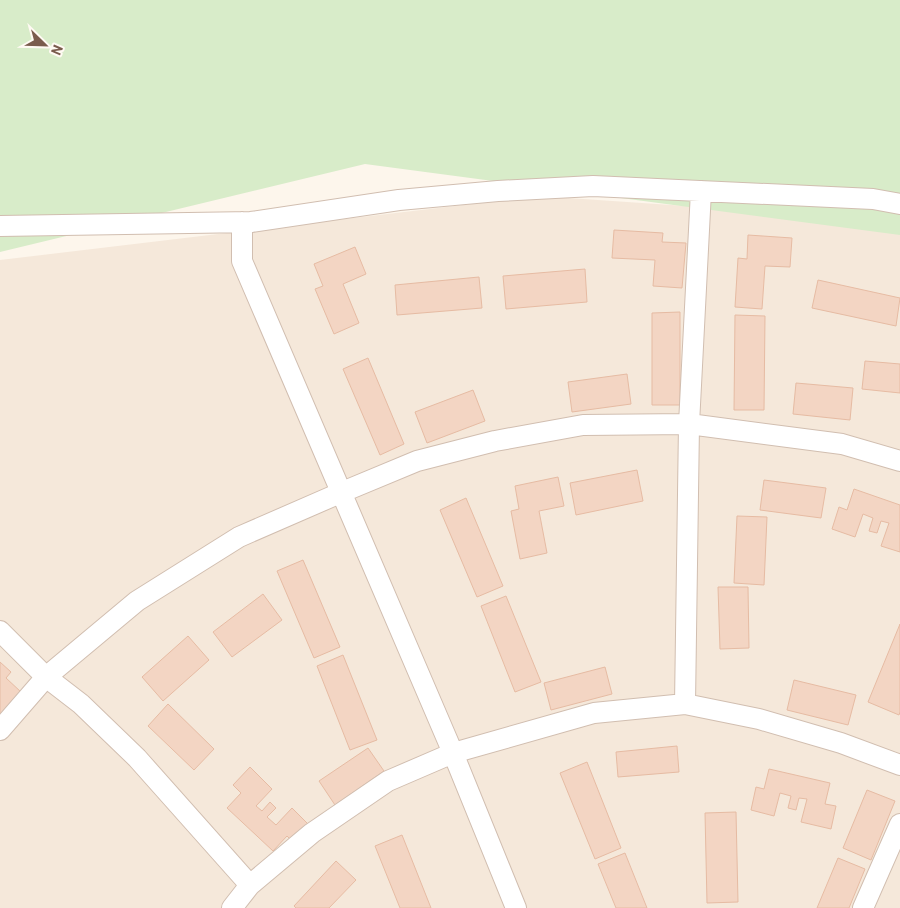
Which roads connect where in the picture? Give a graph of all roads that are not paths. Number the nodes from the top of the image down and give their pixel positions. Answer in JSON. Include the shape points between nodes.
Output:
{"nodes":[{"id":1,"x":701,"y":191,"type":"junction"},
{"id":2,"x":900,"y":204,"type":"edge"},
{"id":3,"x":242,"y":222,"type":"junction"},
{"id":4,"x":0,"y":226,"type":"edge"},
{"id":5,"x":689,"y":424,"type":"junction"},
{"id":6,"x":900,"y":462,"type":"edge"},
{"id":7,"x":340,"y":493,"type":"junction"},
{"id":8,"x":0,"y":631,"type":"edge"},
{"id":9,"x":46,"y":677,"type":"junction"},
{"id":10,"x":685,"y":704,"type":"junction"},
{"id":11,"x":0,"y":730,"type":"edge"},
{"id":12,"x":453,"y":753,"type":"junction"},
{"id":13,"x":900,"y":765,"type":"edge"},
{"id":14,"x":900,"y":824,"type":"edge"},
{"id":15,"x":250,"y":885,"type":"junction"},
{"id":16,"x":232,"y":908,"type":"edge"},
{"id":17,"x":516,"y":908,"type":"edge"},
{"id":18,"x":862,"y":908,"type":"edge"}],
"edges":[{"from":1,"to":2,"type":"street","via":[[873,199]]},
{"from":1,"to":3,"type":"street","via":[[593,186],[498,191],[399,200]]},
{"from":1,"to":5,"type":"street"},
{"from":3,"to":4,"type":"street"},
{"from":3,"to":7,"type":"street","via":[[242,261]]},
{"from":5,"to":6,"type":"street","via":[[842,444]]},
{"from":5,"to":7,"type":"street","via":[[583,425],[495,441],[417,462]]},
{"from":5,"to":10,"type":"street"},
{"from":7,"to":9,"type":"street","via":[[239,537],[144,596]]},
{"from":7,"to":12,"type":"street"},
{"from":8,"to":9,"type":"street"},
{"from":9,"to":11,"type":"street"},
{"from":9,"to":15,"type":"street","via":[[81,704],[137,758]]},
{"from":10,"to":12,"type":"street","via":[[594,713]]},
{"from":10,"to":13,"type":"street","via":[[759,719],[841,743]]},
{"from":12,"to":15,"type":"street","via":[[388,781],[312,833]]},
{"from":12,"to":17,"type":"street"},
{"from":14,"to":18,"type":"street"},
{"from":15,"to":16,"type":"street"}]}
